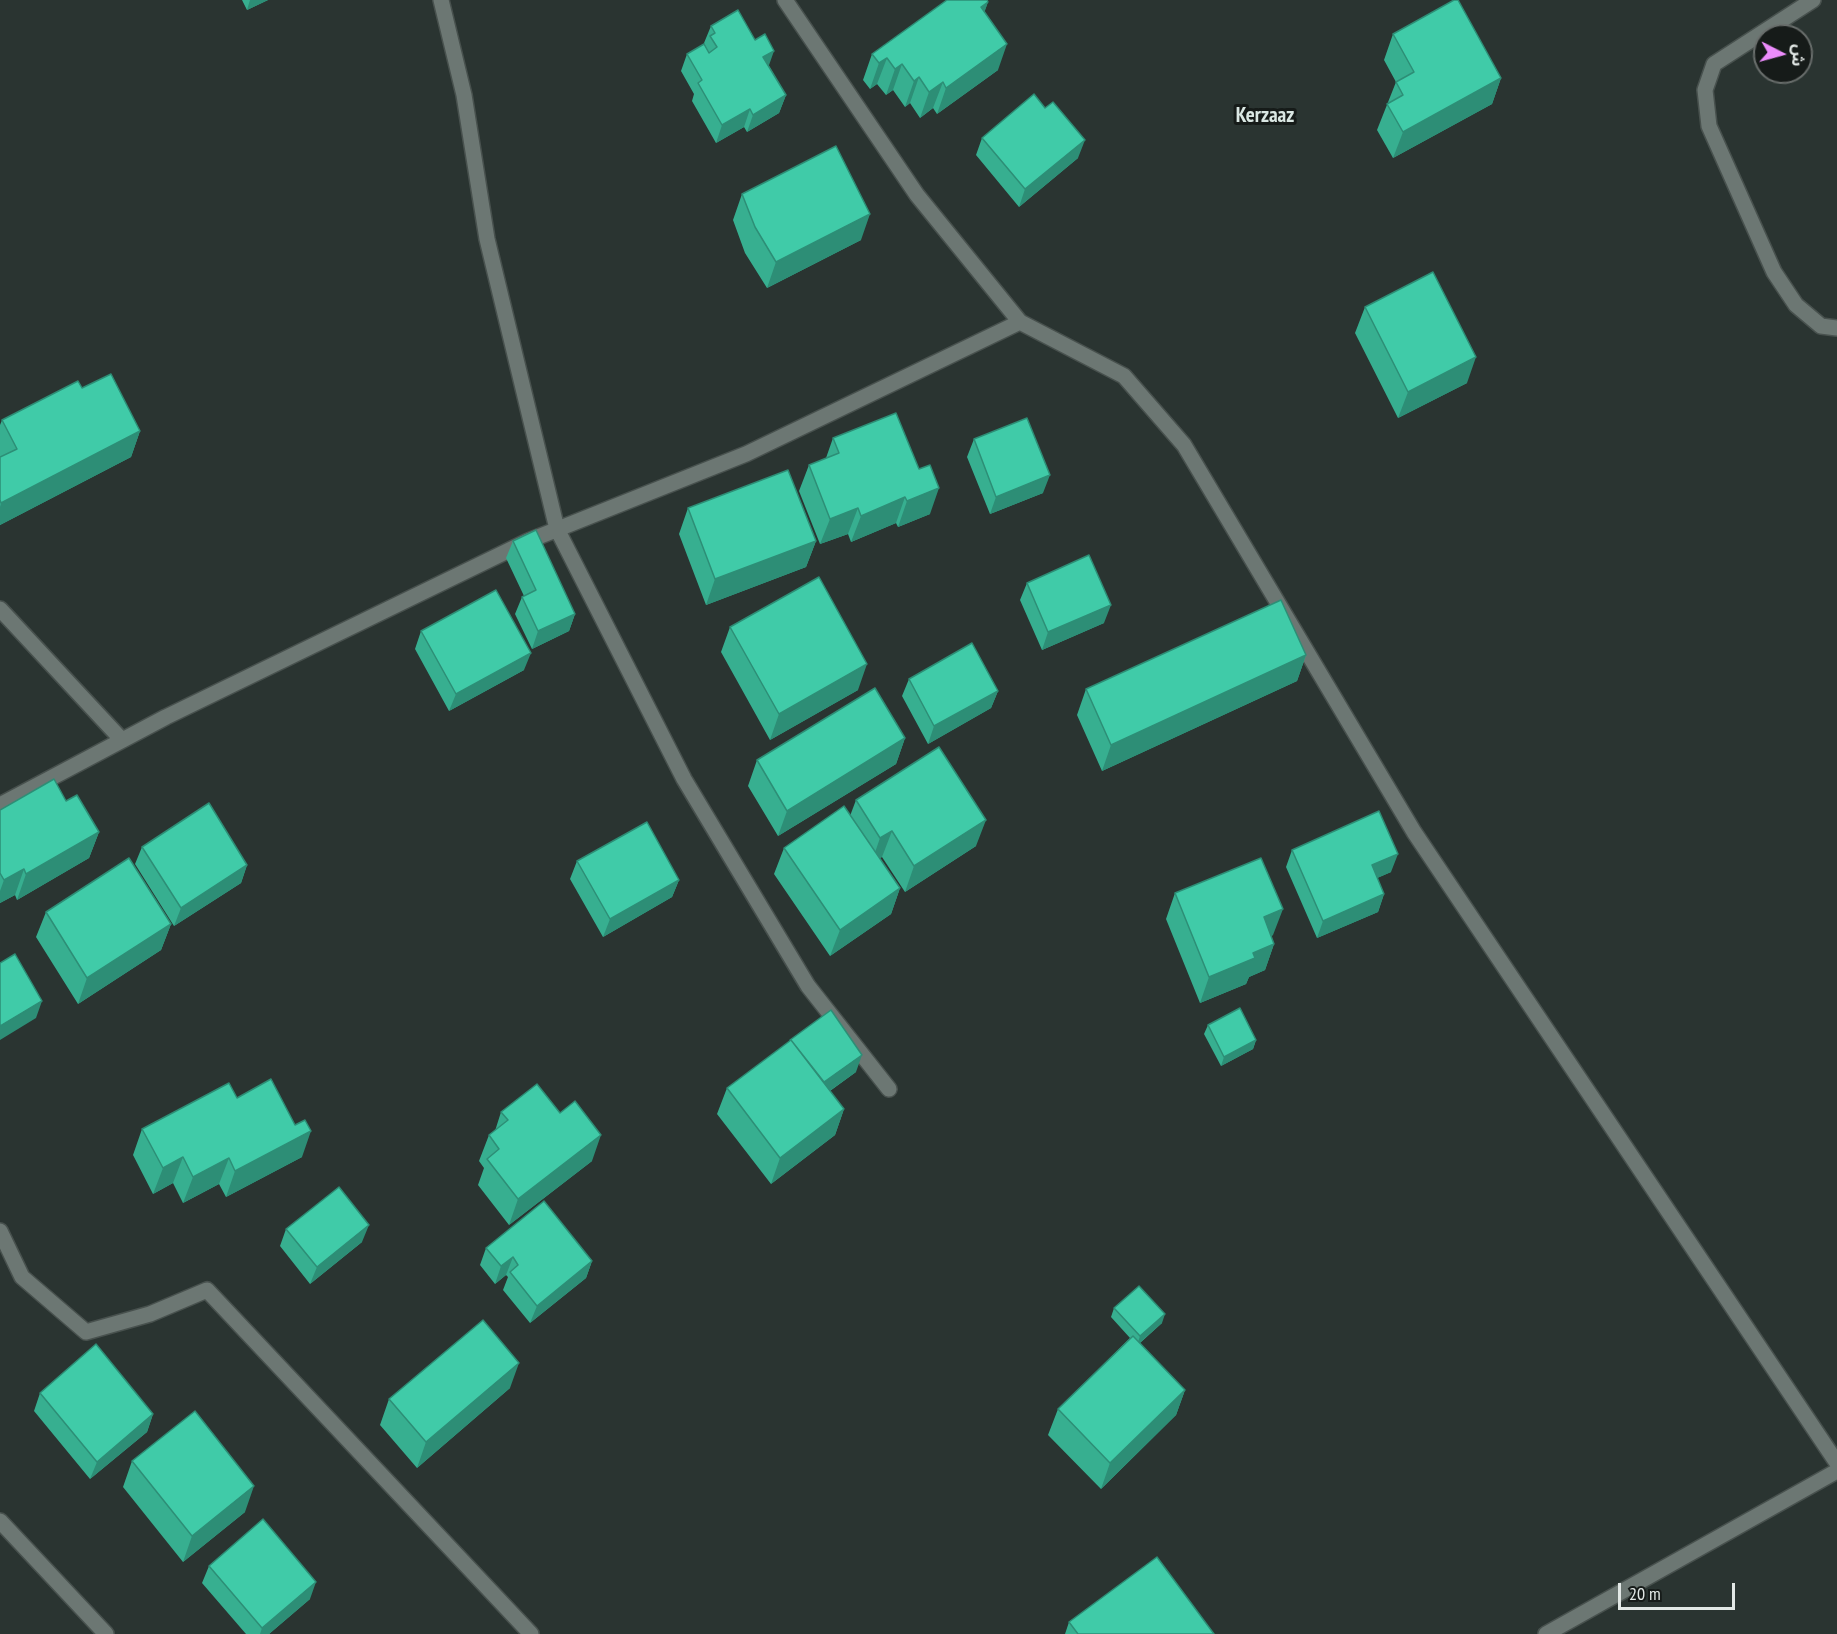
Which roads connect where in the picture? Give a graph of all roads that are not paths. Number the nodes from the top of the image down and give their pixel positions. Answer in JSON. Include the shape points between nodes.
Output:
{"nodes":[{"id":1,"x":441,"y":0,"type":"edge"},
{"id":2,"x":785,"y":0,"type":"edge"},
{"id":3,"x":1813,"y":0,"type":"edge"},
{"id":4,"x":1020,"y":322,"type":"junction"},
{"id":5,"x":1837,"y":328,"type":"edge"},
{"id":6,"x":557,"y":529,"type":"junction"},
{"id":7,"x":0,"y":609,"type":"edge"},
{"id":8,"x":122,"y":740,"type":"junction"},
{"id":9,"x":0,"y":805,"type":"edge"},
{"id":10,"x":889,"y":1089,"type":"dead end"},
{"id":11,"x":0,"y":1231,"type":"edge"},
{"id":12,"x":1837,"y":1463,"type":"edge"},
{"id":13,"x":1837,"y":1471,"type":"edge"},
{"id":14,"x":0,"y":1521,"type":"edge"},
{"id":15,"x":106,"y":1634,"type":"edge"},
{"id":16,"x":531,"y":1634,"type":"edge"},
{"id":17,"x":1546,"y":1634,"type":"edge"}],
"edges":[{"from":1,"to":6,"type":"street","via":[[464,95],[486,239]]},
{"from":2,"to":4,"type":"street","via":[[917,195]]},
{"from":3,"to":5,"type":"street","via":[[1714,64],[1705,90],[1709,126],[1774,272],[1796,305],[1821,326]]},
{"from":4,"to":6,"type":"street","via":[[746,454]]},
{"from":4,"to":12,"type":"street","via":[[1124,376],[1184,445],[1414,832]]},
{"from":6,"to":8,"type":"street"},
{"from":6,"to":10,"type":"street","via":[[690,789],[808,986]]},
{"from":7,"to":8,"type":"street"},
{"from":8,"to":9,"type":"street"},
{"from":11,"to":16,"type":"street","via":[[22,1277],[86,1332],[150,1314],[207,1290]]},
{"from":13,"to":17,"type":"street"},
{"from":14,"to":15,"type":"street"}]}
